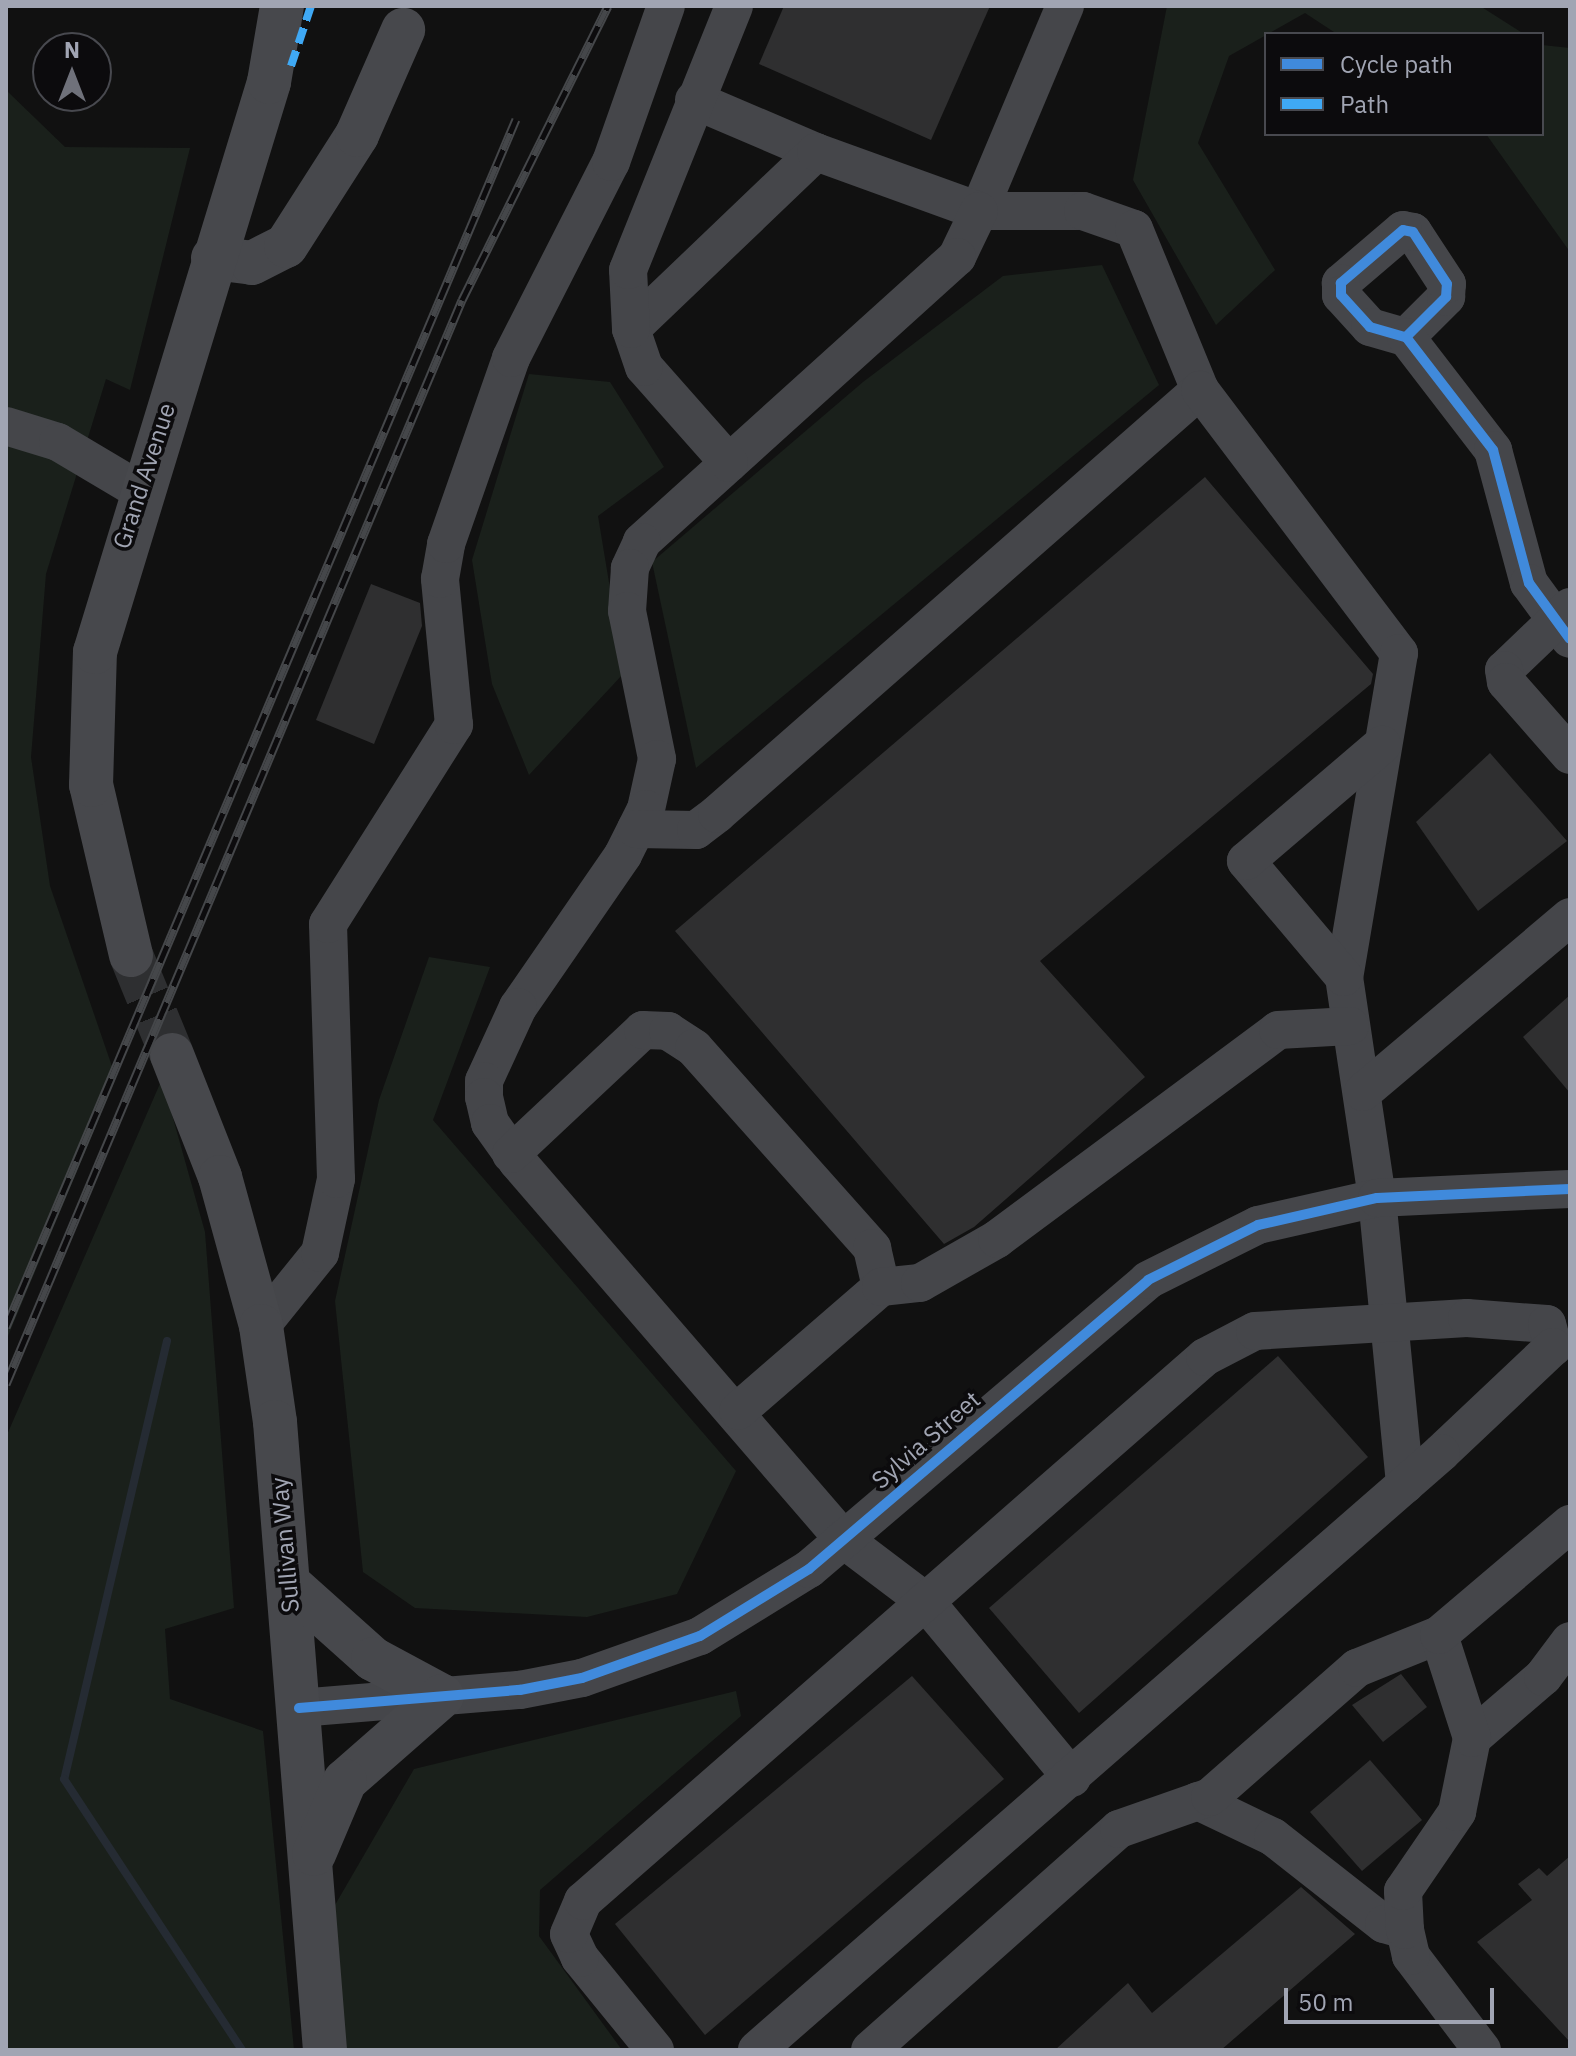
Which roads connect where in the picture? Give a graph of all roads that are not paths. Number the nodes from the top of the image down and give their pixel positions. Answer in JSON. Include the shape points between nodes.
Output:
{"nodes":[{"id":1,"x":282,"y":6,"type":"edge"},
{"id":2,"x":666,"y":6,"type":"edge"},
{"id":3,"x":734,"y":6,"type":"edge"},
{"id":4,"x":1065,"y":6,"type":"edge"},
{"id":5,"x":408,"y":18,"type":"edge"},
{"id":6,"x":694,"y":100,"type":"junction"},
{"id":7,"x":816,"y":152,"type":"junction"},
{"id":8,"x":979,"y":211,"type":"junction"},
{"id":9,"x":213,"y":258,"type":"junction"},
{"id":10,"x":631,"y":329,"type":"junction"},
{"id":11,"x":1406,"y":337,"type":"dead end"},
{"id":12,"x":1200,"y":390,"type":"junction"},
{"id":13,"x":6,"y":426,"type":"edge"},
{"id":14,"x":729,"y":463,"type":"junction"},
{"id":15,"x":139,"y":490,"type":"junction"},
{"id":16,"x":1565,"y":622,"type":"edge"},
{"id":17,"x":1382,"y":745,"type":"junction"},
{"id":18,"x":1570,"y":755,"type":"edge"},
{"id":19,"x":636,"y":829,"type":"junction"},
{"id":20,"x":1570,"y":917,"type":"edge"},
{"id":21,"x":131,"y":955,"type":"tunnel mouth"},
{"id":22,"x":1344,"y":977,"type":"junction"},
{"id":23,"x":1350,"y":1026,"type":"junction"},
{"id":24,"x":172,"y":1055,"type":"tunnel mouth"},
{"id":25,"x":1363,"y":1092,"type":"junction"},
{"id":26,"x":511,"y":1154,"type":"junction"},
{"id":27,"x":1570,"y":1189,"type":"edge"},
{"id":28,"x":1377,"y":1198,"type":"junction"},
{"id":29,"x":881,"y":1287,"type":"junction"},
{"id":30,"x":1389,"y":1323,"type":"junction"},
{"id":31,"x":261,"y":1326,"type":"junction"},
{"id":32,"x":738,"y":1411,"type":"junction"},
{"id":33,"x":1405,"y":1485,"type":"junction"},
{"id":34,"x":1570,"y":1524,"type":"edge"},
{"id":35,"x":843,"y":1539,"type":"junction"},
{"id":36,"x":288,"y":1583,"type":"junction"},
{"id":37,"x":925,"y":1601,"type":"junction"},
{"id":38,"x":1439,"y":1635,"type":"junction"},
{"id":39,"x":1570,"y":1641,"type":"edge"},
{"id":40,"x":442,"y":1696,"type":"junction"},
{"id":41,"x":299,"y":1708,"type":"junction"},
{"id":42,"x":1472,"y":1738,"type":"junction"},
{"id":43,"x":1072,"y":1778,"type":"junction"},
{"id":44,"x":1198,"y":1801,"type":"junction"},
{"id":45,"x":311,"y":1862,"type":"junction"},
{"id":46,"x":1405,"y":1930,"type":"junction"},
{"id":47,"x":325,"y":2050,"type":"edge"},
{"id":48,"x":655,"y":2050,"type":"edge"},
{"id":49,"x":757,"y":2050,"type":"edge"},
{"id":50,"x":870,"y":2050,"type":"edge"},
{"id":51,"x":1482,"y":2050,"type":"edge"}],
"edges":[{"from":1,"to":9,"type":"main road","name":"Grand Avenue","via":[[269,82]]},
{"from":2,"to":31,"type":"street","via":[[611,162],[511,358],[446,544],[440,579],[454,725],[328,924],[336,1179],[320,1253]]},
{"from":3,"to":6,"type":"street"},
{"from":4,"to":8,"type":"street"},
{"from":5,"to":9,"type":"main road","via":[[357,135],[286,246],[252,263]]},
{"from":6,"to":7,"type":"street"},
{"from":6,"to":10,"type":"street","via":[[631,249]]},
{"from":7,"to":8,"type":"street"},
{"from":7,"to":10,"type":"street"},
{"from":8,"to":12,"type":"street","via":[[1083,211],[1134,229]]},
{"from":8,"to":14,"type":"street","via":[[957,257]]},
{"from":9,"to":15,"type":"main road","name":"Grand Avenue"},
{"from":10,"to":14,"type":"street","via":[[644,367]]},
{"from":11,"to":16,"type":"street","via":[[1493,450],[1529,583]]},
{"from":12,"to":17,"type":"street","via":[[1399,653]]},
{"from":12,"to":19,"type":"street","via":[[717,814],[696,830]]},
{"from":13,"to":15,"type":"street","via":[[58,442]]},
{"from":14,"to":19,"type":"street","via":[[642,542],[630,568],[627,611],[657,759]]},
{"from":15,"to":21,"type":"main road","name":"Grand Avenue","via":[[106,595],[89,718],[101,851]]},
{"from":16,"to":18,"type":"street","via":[[1504,670],[1506,682]]},
{"from":17,"to":22,"type":"street"},
{"from":17,"to":22,"type":"street","via":[[1246,861]]},
{"from":19,"to":26,"type":"street","via":[[518,1007],[491,1062],[484,1097]]},
{"from":20,"to":25,"type":"street"},
{"from":22,"to":23,"type":"street"},
{"from":23,"to":25,"type":"street"},
{"from":23,"to":29,"type":"street","via":[[1278,1030],[997,1239],[920,1283]]},
{"from":24,"to":31,"type":"main road","name":"Sullivan Way","via":[[220,1177]]},
{"from":25,"to":28,"type":"street"},
{"from":26,"to":29,"type":"street","via":[[643,1030],[668,1031],[694,1048],[872,1248]]},
{"from":26,"to":32,"type":"street"},
{"from":27,"to":28,"type":"street","name":"Sylvia Street"},
{"from":28,"to":30,"type":"street"},
{"from":28,"to":35,"type":"street","name":"Sylvia Street","via":[[1258,1225],[1148,1280]]},
{"from":29,"to":32,"type":"street"},
{"from":30,"to":33,"type":"street"},
{"from":30,"to":33,"type":"street","via":[[1533,1319],[1555,1338]]},
{"from":30,"to":37,"type":"street","via":[[1235,1336]]},
{"from":31,"to":36,"type":"main road","name":"Sullivan Way"},
{"from":32,"to":35,"type":"street"},
{"from":33,"to":43,"type":"street"},
{"from":34,"to":38,"type":"street"},
{"from":35,"to":37,"type":"street"},
{"from":35,"to":40,"type":"street","name":"Sylvia Street","via":[[755,1606],[642,1660],[520,1690]]},
{"from":36,"to":40,"type":"main road","via":[[373,1659]]},
{"from":36,"to":41,"type":"main road","name":"Sullivan Way"},
{"from":37,"to":43,"type":"street"},
{"from":37,"to":48,"type":"street","via":[[574,1915],[569,1934],[580,1958]]},
{"from":38,"to":42,"type":"street"},
{"from":38,"to":44,"type":"street","via":[[1357,1668]]},
{"from":39,"to":42,"type":"street","via":[[1543,1677]]},
{"from":40,"to":41,"type":"street","name":"Sylvia Street"},
{"from":40,"to":45,"type":"main road","via":[[345,1781]]},
{"from":41,"to":45,"type":"main road","name":"Sullivan Way"},
{"from":42,"to":46,"type":"street","via":[[1457,1812],[1403,1891]]},
{"from":43,"to":49,"type":"street"},
{"from":44,"to":46,"type":"street","via":[[1273,1837],[1384,1924]]},
{"from":44,"to":50,"type":"street","via":[[1119,1829]]},
{"from":45,"to":47,"type":"main road","name":"Sullivan Way"},
{"from":46,"to":51,"type":"street","via":[[1411,1956]]}]}
